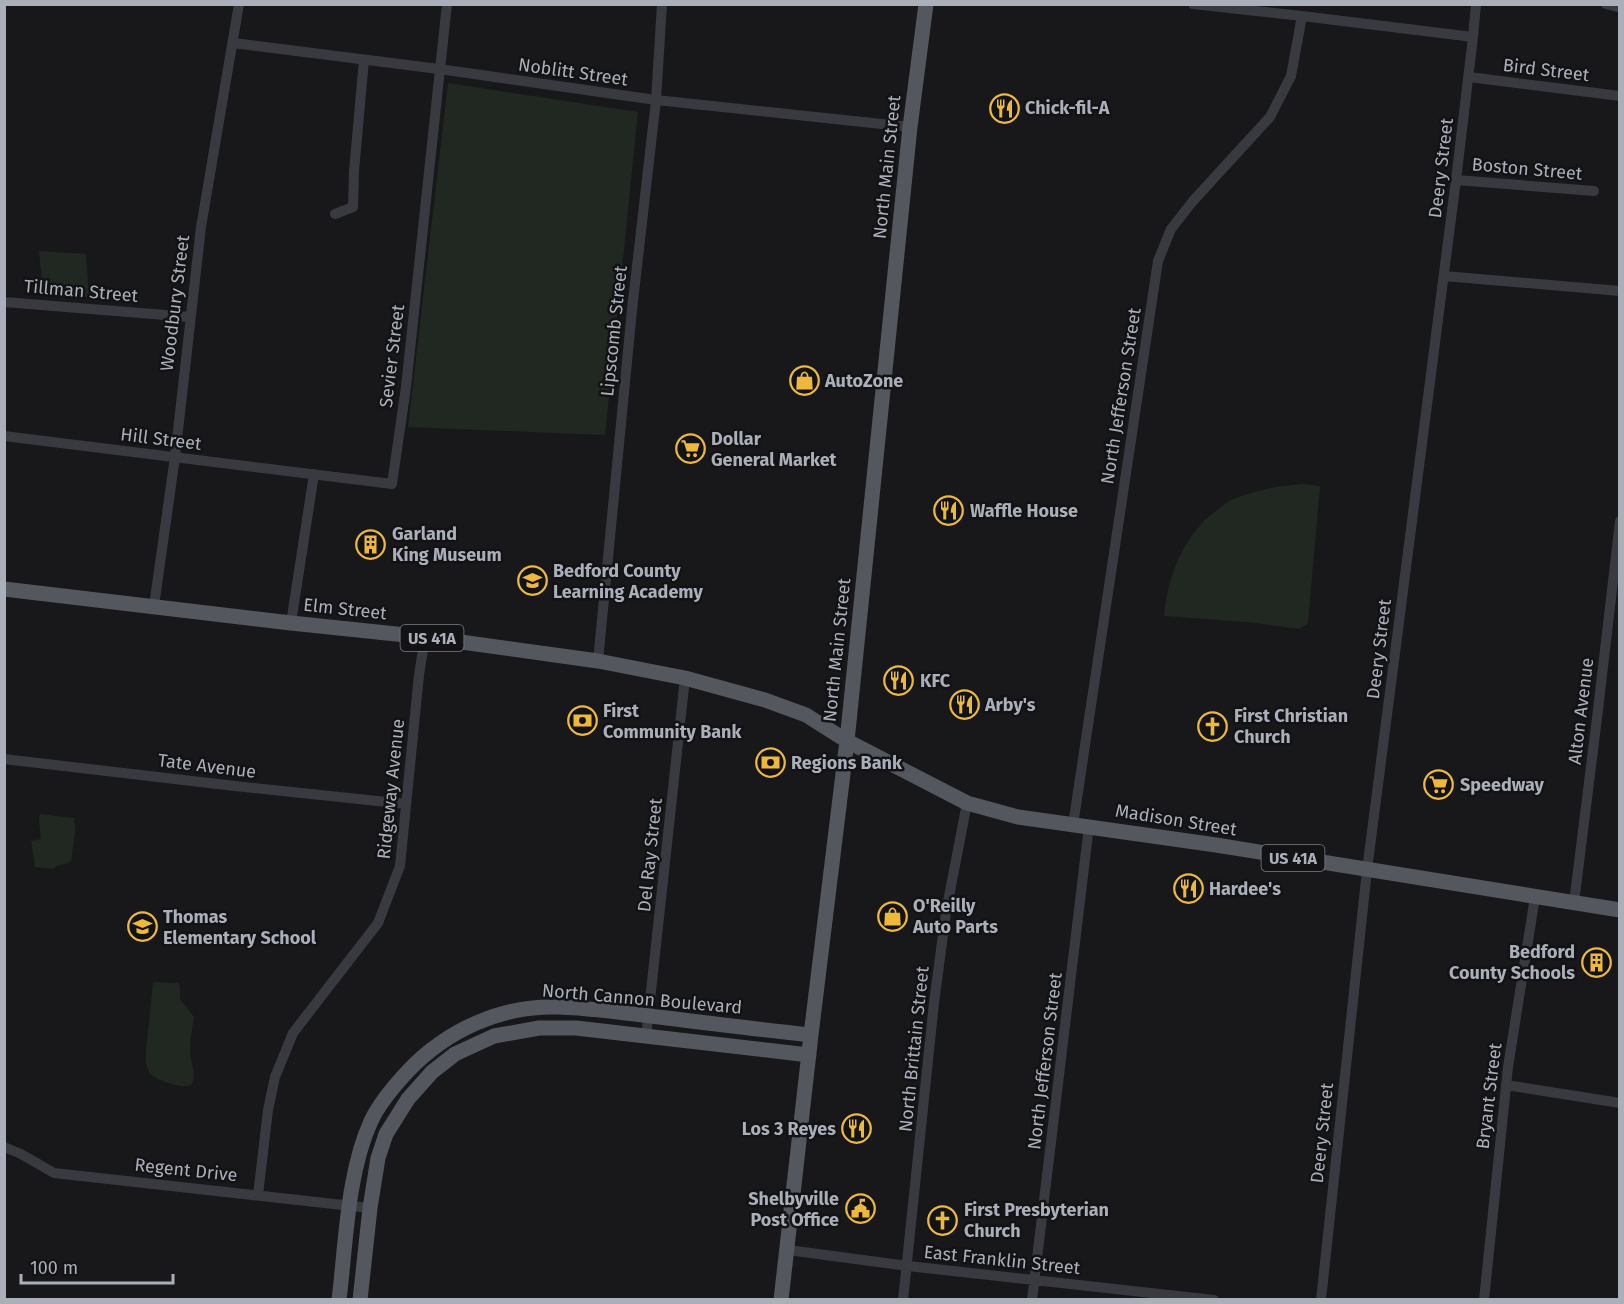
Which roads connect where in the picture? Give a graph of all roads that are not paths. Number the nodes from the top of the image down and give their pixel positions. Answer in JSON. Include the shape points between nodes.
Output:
{"nodes":[{"id":1,"x":238,"y":4,"type":"edge"},
{"id":2,"x":447,"y":4,"type":"edge"},
{"id":3,"x":662,"y":4,"type":"edge"},
{"id":4,"x":926,"y":4,"type":"edge"},
{"id":5,"x":1193,"y":4,"type":"edge"},
{"id":6,"x":1476,"y":4,"type":"edge"},
{"id":7,"x":1606,"y":4,"type":"edge"},
{"id":8,"x":1618,"y":6,"type":"edge"},
{"id":9,"x":1302,"y":16,"type":"junction"},
{"id":10,"x":1473,"y":37,"type":"junction"},
{"id":11,"x":233,"y":43,"type":"junction"},
{"id":12,"x":364,"y":60,"type":"junction"},
{"id":13,"x":440,"y":69,"type":"junction"},
{"id":14,"x":1468,"y":77,"type":"junction"},
{"id":15,"x":1620,"y":96,"type":"edge"},
{"id":16,"x":656,"y":100,"type":"junction"},
{"id":17,"x":910,"y":127,"type":"junction"},
{"id":18,"x":1456,"y":180,"type":"junction"},
{"id":19,"x":1594,"y":191,"type":"dead end"},
{"id":20,"x":335,"y":214,"type":"dead end"},
{"id":21,"x":1444,"y":276,"type":"junction"},
{"id":22,"x":1620,"y":291,"type":"edge"},
{"id":23,"x":4,"y":302,"type":"edge"},
{"id":24,"x":190,"y":317,"type":"junction"},
{"id":25,"x":4,"y":436,"type":"edge"},
{"id":26,"x":175,"y":457,"type":"junction"},
{"id":27,"x":314,"y":474,"type":"junction"},
{"id":28,"x":1620,"y":521,"type":"edge"},
{"id":29,"x":4,"y":589,"type":"edge"},
{"id":30,"x":154,"y":606,"type":"junction"},
{"id":31,"x":291,"y":623,"type":"junction"},
{"id":32,"x":425,"y":638,"type":"junction"},
{"id":33,"x":598,"y":661,"type":"junction"},
{"id":34,"x":685,"y":678,"type":"junction"},
{"id":35,"x":847,"y":741,"type":"junction"},
{"id":36,"x":4,"y":759,"type":"edge"},
{"id":37,"x":406,"y":804,"type":"junction"},
{"id":38,"x":967,"y":804,"type":"junction"},
{"id":39,"x":1073,"y":825,"type":"junction"},
{"id":40,"x":1089,"y":826,"type":"junction"},
{"id":41,"x":1367,"y":870,"type":"junction"},
{"id":42,"x":1535,"y":897,"type":"junction"},
{"id":43,"x":1574,"y":903,"type":"junction"},
{"id":44,"x":1620,"y":910,"type":"edge"},
{"id":45,"x":649,"y":1016,"type":"junction"},
{"id":46,"x":811,"y":1035,"type":"junction"},
{"id":47,"x":646,"y":1036,"type":"junction"},
{"id":48,"x":809,"y":1055,"type":"junction"},
{"id":49,"x":1506,"y":1085,"type":"junction"},
{"id":50,"x":1620,"y":1102,"type":"edge"},
{"id":51,"x":4,"y":1147,"type":"edge"},
{"id":52,"x":258,"y":1195,"type":"junction"},
{"id":53,"x":350,"y":1206,"type":"junction"},
{"id":54,"x":370,"y":1208,"type":"junction"},
{"id":55,"x":788,"y":1250,"type":"junction"},
{"id":56,"x":908,"y":1266,"type":"junction"},
{"id":57,"x":1035,"y":1280,"type":"junction"},
{"id":58,"x":339,"y":1299,"type":"edge"},
{"id":59,"x":360,"y":1299,"type":"edge"},
{"id":60,"x":781,"y":1299,"type":"edge"},
{"id":61,"x":903,"y":1299,"type":"edge"},
{"id":62,"x":1032,"y":1299,"type":"edge"},
{"id":63,"x":1214,"y":1299,"type":"edge"},
{"id":64,"x":1321,"y":1299,"type":"edge"},
{"id":65,"x":1484,"y":1299,"type":"edge"}],
"edges":[{"from":1,"to":11,"type":"street","name":"Woodbury Street"},
{"from":2,"to":13,"type":"street","name":"Sevier Street"},
{"from":3,"to":16,"type":"street","name":"Lipscomb Street"},
{"from":4,"to":17,"type":"main road","name":"North Main Street"},
{"from":5,"to":9,"type":"street"},
{"from":6,"to":10,"type":"street","name":"Deery Street"},
{"from":7,"to":8,"type":"street"},
{"from":9,"to":10,"type":"street"},
{"from":9,"to":39,"type":"street","name":"North Jefferson Street","via":[[1291,76],[1270,117],[1193,201],[1171,230],[1158,261]]},
{"from":10,"to":14,"type":"street","name":"Deery Street"},
{"from":11,"to":12,"type":"street","name":"Noblitt Street"},
{"from":11,"to":24,"type":"street","name":"Woodbury Street","via":[[201,227]]},
{"from":12,"to":13,"type":"street","name":"Noblitt Street"},
{"from":12,"to":20,"type":"street","via":[[353,207]]},
{"from":13,"to":16,"type":"street","name":"Noblitt Street"},
{"from":13,"to":27,"type":"street","name":"Sevier Street","via":[[392,484]]},
{"from":14,"to":15,"type":"street","name":"Bird Street"},
{"from":14,"to":18,"type":"street","name":"Deery Street"},
{"from":16,"to":17,"type":"street","name":"Noblitt Street"},
{"from":16,"to":33,"type":"street","name":"Lipscomb Street"},
{"from":17,"to":35,"type":"main road","name":"North Main Street"},
{"from":18,"to":19,"type":"street","name":"Boston Street"},
{"from":18,"to":21,"type":"street","name":"Deery Street"},
{"from":21,"to":22,"type":"street"},
{"from":21,"to":41,"type":"street","name":"Deery Street"},
{"from":23,"to":24,"type":"street","name":"Tillman Street"},
{"from":24,"to":26,"type":"street","name":"Woodbury Street"},
{"from":25,"to":26,"type":"street","name":"Hill Street"},
{"from":26,"to":27,"type":"street","name":"Hill Street"},
{"from":26,"to":30,"type":"street","name":"Woodbury Street"},
{"from":27,"to":31,"type":"street"},
{"from":28,"to":43,"type":"street","name":"Alton Avenue"},
{"from":29,"to":30,"type":"main road","name":"Elm Street","number":"US 41A"},
{"from":30,"to":31,"type":"main road","name":"Elm Street","number":"US 41A"},
{"from":31,"to":32,"type":"main road","name":"Elm Street","number":"US 41A"},
{"from":32,"to":33,"type":"main road","name":"Elm Street","number":"US 41A"},
{"from":32,"to":37,"type":"street","name":"Ridgeway Avenue"},
{"from":33,"to":34,"type":"main road","name":"Elm Street","number":"US 41A"},
{"from":34,"to":35,"type":"main road","name":"Elm Street","number":"US 41A","via":[[765,699],[806,715]]},
{"from":34,"to":45,"type":"street","name":"Del Ray Street"},
{"from":35,"to":38,"type":"main road","name":"Madison Street","number":"US 41A"},
{"from":35,"to":46,"type":"main road","name":"North Main Street"},
{"from":36,"to":37,"type":"street","name":"Tate Avenue"},
{"from":37,"to":52,"type":"street","name":"Ridgeway Avenue","via":[[400,866],[378,923],[293,1033],[275,1077]]},
{"from":38,"to":39,"type":"main road","name":"Madison Street","number":"US 41A"},
{"from":38,"to":56,"type":"street","name":"North Brittain Street","via":[[946,912]]},
{"from":39,"to":40,"type":"main road","name":"Madison Street","number":"US 41A"},
{"from":40,"to":41,"type":"main road","name":"Madison Street","number":"US 41A"},
{"from":40,"to":57,"type":"street","name":"North Jefferson Street"},
{"from":41,"to":42,"type":"main road","name":"Madison Street","number":"US 41A"},
{"from":41,"to":64,"type":"street","name":"Deery Street"},
{"from":42,"to":43,"type":"main road","name":"Madison Street","number":"US 41A"},
{"from":42,"to":49,"type":"street","name":"Bryant Street"},
{"from":43,"to":44,"type":"main road","name":"Madison Street","number":"US 41A"},
{"from":45,"to":46,"type":"main road","name":"North Cannon Boulevard"},
{"from":45,"to":47,"type":"street","name":"Del Ray Street"},
{"from":45,"to":53,"type":"main road","name":"North Cannon Boulevard","via":[[558,1007],[529,1009],[486,1018],[444,1040],[417,1061],[378,1107],[359,1155]]},
{"from":46,"to":48,"type":"main road","name":"North Main Street"},
{"from":47,"to":48,"type":"main road","name":"North Cannon Boulevard"},
{"from":47,"to":54,"type":"main road","name":"North Cannon Boulevard","via":[[539,1028],[494,1036],[455,1054],[408,1099],[386,1134]]},
{"from":48,"to":55,"type":"main road","name":"North Main Street"},
{"from":49,"to":50,"type":"street"},
{"from":49,"to":65,"type":"street","name":"Bryant Street"},
{"from":51,"to":52,"type":"street","name":"Regent Drive","via":[[54,1173]]},
{"from":52,"to":53,"type":"street","name":"Regent Drive"},
{"from":53,"to":54,"type":"street","name":"Regent Drive"},
{"from":53,"to":58,"type":"main road","name":"North Cannon Boulevard"},
{"from":54,"to":59,"type":"main road","name":"North Cannon Boulevard"},
{"from":55,"to":56,"type":"street","name":"East Franklin Street"},
{"from":55,"to":60,"type":"main road","name":"North Main Street"},
{"from":56,"to":57,"type":"street","name":"East Franklin Street"},
{"from":56,"to":61,"type":"street","name":"North Brittain Street"},
{"from":57,"to":62,"type":"street","name":"North Jefferson Street"},
{"from":57,"to":63,"type":"street","name":"East Franklin Street"}]}
